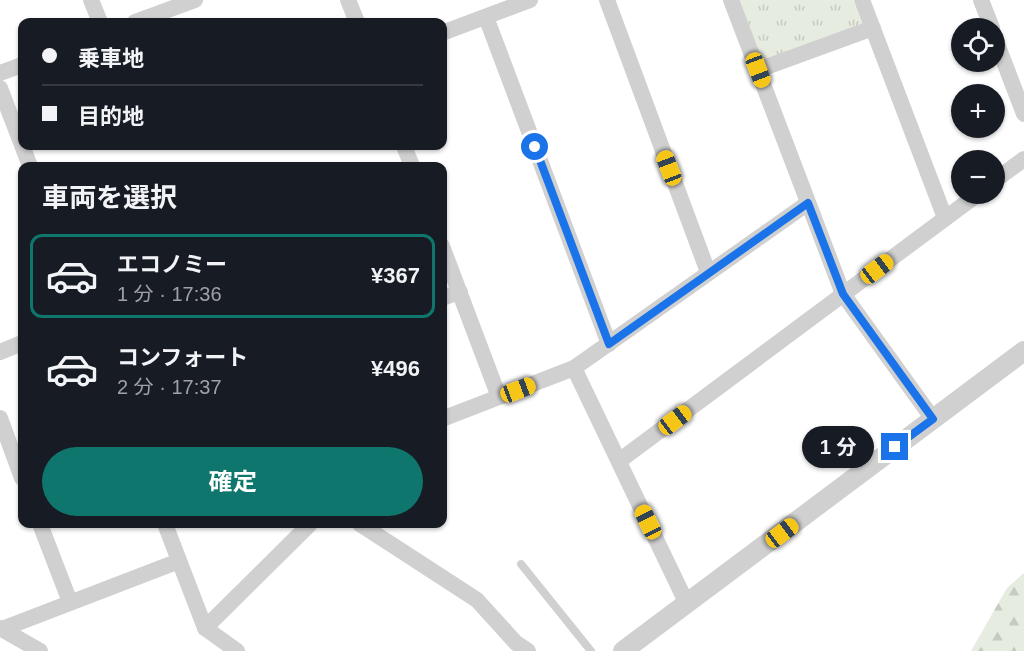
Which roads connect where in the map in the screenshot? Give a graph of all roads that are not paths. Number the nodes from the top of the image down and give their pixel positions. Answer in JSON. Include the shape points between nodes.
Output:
{"nodes":[{"id":1,"x":92,"y":0,"type":"edge"},
{"id":2,"x":195,"y":0,"type":"edge"},
{"id":3,"x":348,"y":0,"type":"edge"},
{"id":4,"x":530,"y":0,"type":"edge"},
{"id":5,"x":607,"y":0,"type":"edge"},
{"id":6,"x":731,"y":0,"type":"edge"},
{"id":7,"x":862,"y":0,"type":"edge"},
{"id":8,"x":981,"y":0,"type":"edge"},
{"id":9,"x":486,"y":16,"type":"junction"},
{"id":10,"x":99,"y":18,"type":"edge"},
{"id":11,"x":146,"y":18,"type":"edge"},
{"id":12,"x":355,"y":18,"type":"edge"},
{"id":13,"x":988,"y":18,"type":"edge"},
{"id":14,"x":873,"y":28,"type":"junction"},
{"id":15,"x":447,"y":31,"type":"edge"},
{"id":16,"x":1005,"y":65,"type":"edge"},
{"id":17,"x":18,"y":66,"type":"edge"},
{"id":18,"x":758,"y":70,"type":"junction"},
{"id":19,"x":0,"y":73,"type":"edge"},
{"id":20,"x":0,"y":88,"type":"edge"},
{"id":21,"x":1024,"y":114,"type":"edge"},
{"id":22,"x":18,"y":135,"type":"edge"},
{"id":23,"x":1024,"y":159,"type":"edge"},
{"id":24,"x":1005,"y":173,"type":"edge"},
{"id":25,"x":808,"y":203,"type":"junction"},
{"id":26,"x":964,"y":204,"type":"edge"},
{"id":27,"x":945,"y":218,"type":"junction"},
{"id":28,"x":447,"y":259,"type":"edge"},
{"id":29,"x":708,"y":272,"type":"junction"},
{"id":30,"x":460,"y":292,"type":"junction"},
{"id":31,"x":843,"y":294,"type":"junction"},
{"id":32,"x":447,"y":296,"type":"edge"},
{"id":33,"x":18,"y":344,"type":"edge"},
{"id":34,"x":609,"y":344,"type":"junction"},
{"id":35,"x":0,"y":351,"type":"edge"},
{"id":36,"x":1024,"y":351,"type":"edge"},
{"id":37,"x":574,"y":368,"type":"junction"},
{"id":38,"x":500,"y":397,"type":"junction"},
{"id":39,"x":447,"y":417,"type":"edge"},
{"id":40,"x":0,"y":418,"type":"edge"},
{"id":41,"x":933,"y":419,"type":"junction"},
{"id":42,"x":619,"y":461,"type":"junction"},
{"id":43,"x":18,"y":467,"type":"edge"},
{"id":44,"x":42,"y":528,"type":"edge"},
{"id":45,"x":167,"y":528,"type":"edge"},
{"id":46,"x":366,"y":528,"type":"edge"},
{"id":47,"x":292,"y":531,"type":"edge"},
{"id":48,"x":179,"y":561,"type":"junction"},
{"id":49,"x":521,"y":564,"type":"dead end"},
{"id":50,"x":70,"y":602,"type":"junction"},
{"id":51,"x":687,"y":604,"type":"junction"},
{"id":52,"x":1,"y":628,"type":"edge"},
{"id":53,"x":205,"y":628,"type":"junction"},
{"id":54,"x":39,"y":651,"type":"edge"},
{"id":55,"x":237,"y":651,"type":"edge"},
{"id":56,"x":528,"y":651,"type":"edge"},
{"id":57,"x":591,"y":651,"type":"edge"},
{"id":58,"x":623,"y":651,"type":"edge"}],
"edges":[{"from":1,"to":10,"type":"street"},
{"from":2,"to":11,"type":"street"},
{"from":3,"to":12,"type":"street"},
{"from":4,"to":9,"type":"street"},
{"from":5,"to":29,"type":"street"},
{"from":6,"to":18,"type":"street"},
{"from":7,"to":14,"type":"street"},
{"from":8,"to":13,"type":"street"},
{"from":9,"to":15,"type":"street"},
{"from":9,"to":34,"type":"street"},
{"from":14,"to":18,"type":"street"},
{"from":14,"to":27,"type":"street"},
{"from":16,"to":21,"type":"street"},
{"from":17,"to":19,"type":"street"},
{"from":18,"to":25,"type":"street"},
{"from":20,"to":22,"type":"street"},
{"from":23,"to":24,"type":"street"},
{"from":25,"to":29,"type":"street"},
{"from":25,"to":31,"type":"street"},
{"from":26,"to":27,"type":"street"},
{"from":27,"to":31,"type":"street"},
{"from":28,"to":30,"type":"street"},
{"from":29,"to":34,"type":"street"},
{"from":30,"to":32,"type":"street"},
{"from":30,"to":38,"type":"street"},
{"from":31,"to":41,"type":"street"},
{"from":31,"to":42,"type":"street"},
{"from":33,"to":35,"type":"street"},
{"from":34,"to":37,"type":"street"},
{"from":36,"to":41,"type":"street"},
{"from":37,"to":38,"type":"street"},
{"from":37,"to":42,"type":"street"},
{"from":38,"to":39,"type":"street"},
{"from":40,"to":43,"type":"street"},
{"from":41,"to":51,"type":"street"},
{"from":42,"to":51,"type":"street"},
{"from":44,"to":50,"type":"street"},
{"from":45,"to":48,"type":"street"},
{"from":46,"to":56,"type":"street","via":[[477,600]]},
{"from":47,"to":53,"type":"street"},
{"from":48,"to":50,"type":"street"},
{"from":48,"to":53,"type":"street"},
{"from":49,"to":57,"type":"lane"},
{"from":50,"to":52,"type":"street"},
{"from":51,"to":58,"type":"street"},
{"from":52,"to":54,"type":"street"},
{"from":53,"to":55,"type":"street"}]}
